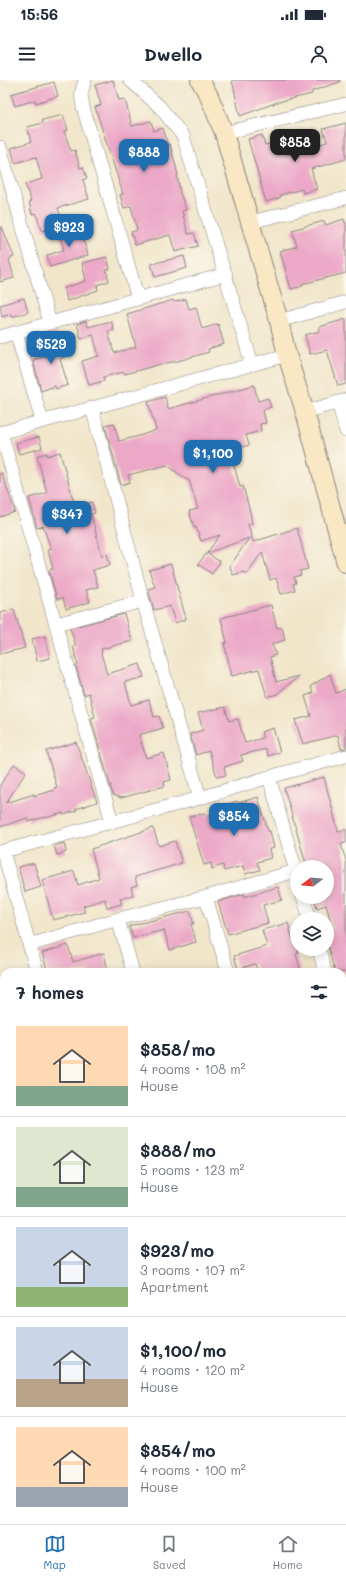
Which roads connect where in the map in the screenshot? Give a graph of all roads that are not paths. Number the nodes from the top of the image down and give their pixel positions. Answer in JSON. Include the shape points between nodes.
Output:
{"nodes":[{"id":1,"x":85,"y":80,"type":"edge"},
{"id":2,"x":130,"y":80,"type":"edge"},
{"id":3,"x":200,"y":80,"type":"edge"},
{"id":4,"x":346,"y":104,"type":"edge"},
{"id":5,"x":224,"y":133,"type":"junction"},
{"id":6,"x":0,"y":147,"type":"edge"},
{"id":7,"x":346,"y":198,"type":"edge"},
{"id":8,"x":251,"y":222,"type":"junction"},
{"id":9,"x":226,"y":274,"type":"junction"},
{"id":10,"x":138,"y":299,"type":"junction"},
{"id":11,"x":346,"y":302,"type":"edge"},
{"id":12,"x":279,"y":321,"type":"junction"},
{"id":13,"x":50,"y":323,"type":"junction"},
{"id":14,"x":16,"y":332,"type":"junction"},
{"id":15,"x":0,"y":337,"type":"edge"},
{"id":16,"x":287,"y":355,"type":"junction"},
{"id":17,"x":252,"y":364,"type":"junction"},
{"id":18,"x":342,"y":401,"type":"edge"},
{"id":19,"x":92,"y":408,"type":"junction"},
{"id":20,"x":305,"y":412,"type":"junction"},
{"id":21,"x":42,"y":421,"type":"junction"},
{"id":22,"x":346,"y":431,"type":"edge"},
{"id":23,"x":0,"y":432,"type":"edge"},
{"id":24,"x":346,"y":563,"type":"edge"},
{"id":25,"x":143,"y":601,"type":"junction"},
{"id":26,"x":56,"y":624,"type":"junction"},
{"id":27,"x":346,"y":756,"type":"edge"},
{"id":28,"x":269,"y":777,"type":"junction"},
{"id":29,"x":200,"y":798,"type":"junction"},
{"id":30,"x":112,"y":822,"type":"junction"},
{"id":31,"x":1,"y":851,"type":"edge"},
{"id":32,"x":292,"y":860,"type":"edge"},
{"id":33,"x":290,"y":875,"type":"edge"},
{"id":34,"x":206,"y":897,"type":"junction"},
{"id":35,"x":118,"y":919,"type":"junction"},
{"id":36,"x":29,"y":945,"type":"junction"},
{"id":37,"x":321,"y":956,"type":"edge"},
{"id":38,"x":36,"y":968,"type":"edge"},
{"id":39,"x":132,"y":968,"type":"edge"},
{"id":40,"x":227,"y":968,"type":"edge"},
{"id":41,"x":324,"y":968,"type":"edge"}],
"edges":[{"from":1,"to":10,"type":"street","via":[[81,94],[83,107]]},
{"from":2,"to":9,"type":"street","via":[[160,107],[183,136]]},
{"from":3,"to":5,"type":"street"},
{"from":4,"to":5,"type":"street"},
{"from":5,"to":8,"type":"street"},
{"from":6,"to":13,"type":"street"},
{"from":7,"to":8,"type":"street"},
{"from":8,"to":12,"type":"street"},
{"from":9,"to":10,"type":"street"},
{"from":9,"to":17,"type":"street"},
{"from":10,"to":13,"type":"street"},
{"from":11,"to":12,"type":"street"},
{"from":12,"to":16,"type":"street"},
{"from":13,"to":14,"type":"street"},
{"from":14,"to":15,"type":"street"},
{"from":14,"to":21,"type":"street"},
{"from":16,"to":17,"type":"street"},
{"from":16,"to":20,"type":"street"},
{"from":17,"to":19,"type":"street"},
{"from":18,"to":20,"type":"street"},
{"from":18,"to":22,"type":"street"},
{"from":19,"to":21,"type":"street"},
{"from":19,"to":25,"type":"street"},
{"from":20,"to":24,"type":"street"},
{"from":21,"to":23,"type":"street"},
{"from":23,"to":26,"type":"street"},
{"from":25,"to":26,"type":"street"},
{"from":25,"to":29,"type":"street"},
{"from":26,"to":30,"type":"street"},
{"from":27,"to":28,"type":"street"},
{"from":28,"to":29,"type":"street"},
{"from":28,"to":32,"type":"street"},
{"from":29,"to":30,"type":"street"},
{"from":30,"to":31,"type":"street"},
{"from":31,"to":36,"type":"street"},
{"from":33,"to":34,"type":"street"},
{"from":34,"to":35,"type":"street"},
{"from":34,"to":40,"type":"street"},
{"from":35,"to":36,"type":"street"},
{"from":35,"to":39,"type":"street"},
{"from":36,"to":38,"type":"street"},
{"from":37,"to":41,"type":"street"}]}
